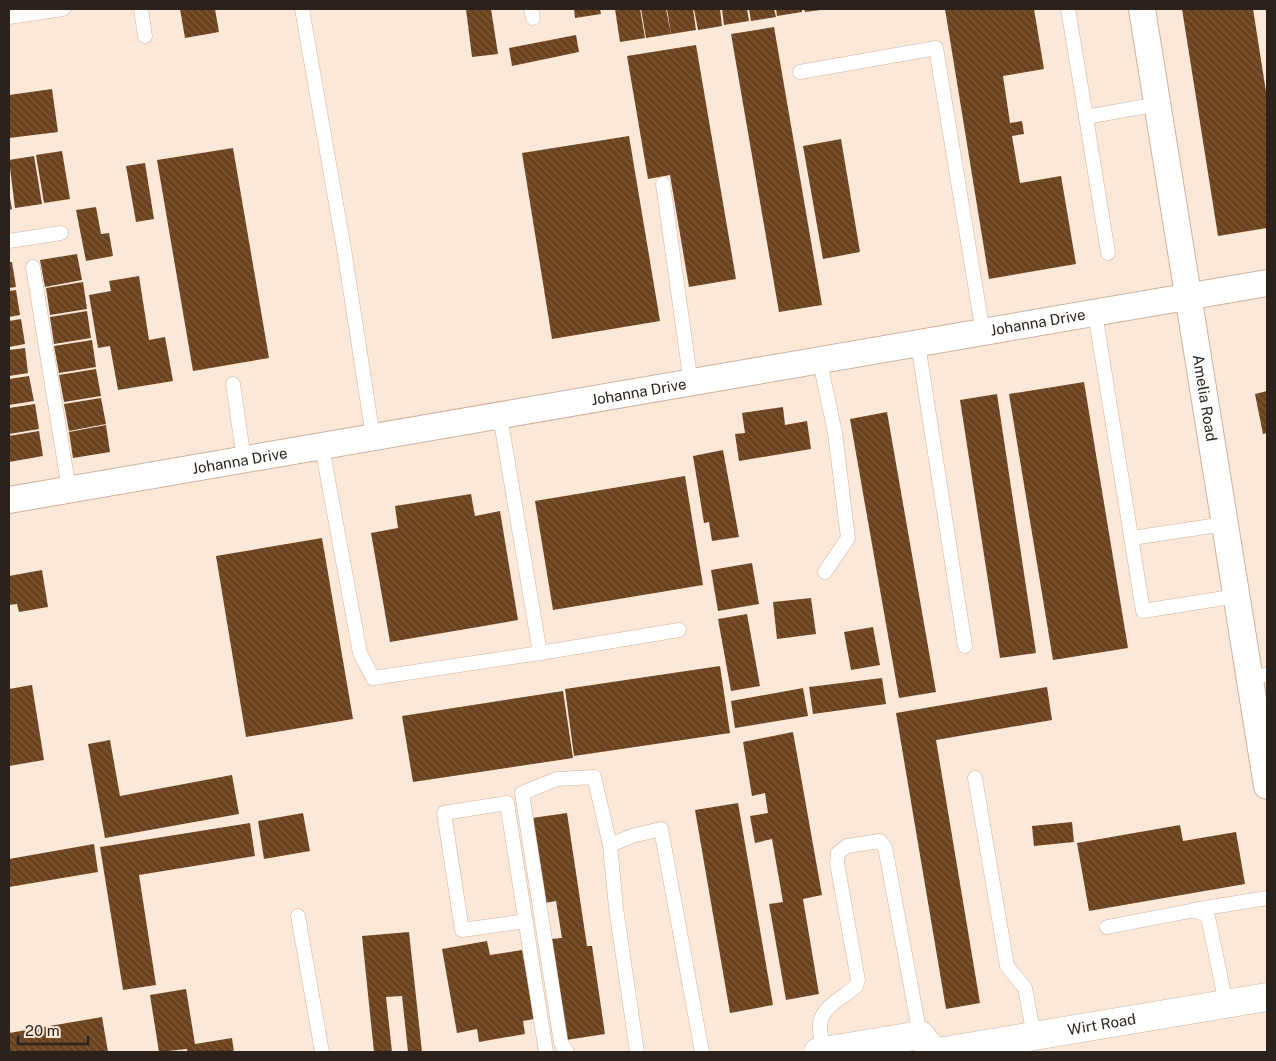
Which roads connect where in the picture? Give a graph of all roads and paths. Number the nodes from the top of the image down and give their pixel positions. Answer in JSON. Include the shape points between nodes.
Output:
{"nodes":[{"id":1,"x":63,"y":9,"type":"edge"},
{"id":2,"x":141,"y":9,"type":"edge"},
{"id":3,"x":302,"y":9,"type":"edge"},
{"id":4,"x":1068,"y":9,"type":"edge"},
{"id":5,"x":1142,"y":9,"type":"edge"},
{"id":6,"x":9,"y":17,"type":"edge"},
{"id":7,"x":145,"y":36,"type":"dead end"},
{"id":8,"x":800,"y":72,"type":"dead end"},
{"id":9,"x":1158,"y":104,"type":"junction"},
{"id":10,"x":1086,"y":117,"type":"junction"},
{"id":11,"x":663,"y":184,"type":"dead end"},
{"id":12,"x":61,"y":233,"type":"dead end"},
{"id":13,"x":9,"y":241,"type":"edge"},
{"id":14,"x":1108,"y":253,"type":"dead end"},
{"id":15,"x":33,"y":267,"type":"dead end"},
{"id":16,"x":1267,"y":283,"type":"edge"},
{"id":17,"x":1189,"y":297,"type":"junction"},
{"id":18,"x":1095,"y":312,"type":"junction"},
{"id":19,"x":983,"y":333,"type":"junction"},
{"id":20,"x":918,"y":344,"type":"junction"},
{"id":21,"x":820,"y":362,"type":"junction"},
{"id":22,"x":233,"y":384,"type":"dead end"},
{"id":23,"x":691,"y":384,"type":"junction"},
{"id":24,"x":500,"y":416,"type":"junction"},
{"id":25,"x":373,"y":437,"type":"junction"},
{"id":26,"x":322,"y":447,"type":"junction"},
{"id":27,"x":244,"y":460,"type":"junction"},
{"id":28,"x":68,"y":490,"type":"junction"},
{"id":29,"x":9,"y":500,"type":"edge"},
{"id":30,"x":1225,"y":524,"type":"junction"},
{"id":31,"x":1132,"y":538,"type":"junction"},
{"id":32,"x":825,"y":572,"type":"dead end"},
{"id":33,"x":1237,"y":596,"type":"junction"},
{"id":34,"x":679,"y":630,"type":"dead end"},
{"id":35,"x":965,"y":646,"type":"dead end"},
{"id":36,"x":540,"y":653,"type":"junction"},
{"id":37,"x":1258,"y":676,"type":"edge"},
{"id":38,"x":975,"y":778,"type":"dead end"},
{"id":39,"x":1267,"y":786,"type":"edge"},
{"id":40,"x":610,"y":845,"type":"junction"},
{"id":41,"x":1267,"y":898,"type":"edge"},
{"id":42,"x":1190,"y":911,"type":"junction"},
{"id":43,"x":298,"y":916,"type":"dead end"},
{"id":44,"x":526,"y":921,"type":"junction"},
{"id":45,"x":1107,"y":927,"type":"dead end"},
{"id":46,"x":1267,"y":997,"type":"edge"},
{"id":47,"x":1226,"y":1004,"type":"junction"},
{"id":48,"x":1034,"y":1036,"type":"junction"},
{"id":49,"x":931,"y":1047,"type":"edge"},
{"id":50,"x":322,"y":1052,"type":"edge"},
{"id":51,"x":546,"y":1052,"type":"edge"},
{"id":52,"x":567,"y":1052,"type":"edge"},
{"id":53,"x":637,"y":1052,"type":"edge"},
{"id":54,"x":702,"y":1052,"type":"edge"},
{"id":55,"x":821,"y":1052,"type":"edge"}],
"edges":[{"from":1,"to":6,"type":"lane"},
{"from":2,"to":7,"type":"lane"},
{"from":3,"to":25,"type":"lane"},
{"from":4,"to":10,"type":"lane"},
{"from":5,"to":9,"type":"street","name":"Amelia Road"},
{"from":8,"to":19,"type":"lane","via":[[936,48]]},
{"from":9,"to":10,"type":"lane"},
{"from":9,"to":17,"type":"street","name":"Amelia Road"},
{"from":10,"to":14,"type":"lane"},
{"from":11,"to":23,"type":"lane"},
{"from":12,"to":13,"type":"lane"},
{"from":15,"to":28,"type":"lane"},
{"from":16,"to":17,"type":"street","name":"Johanna Drive"},
{"from":17,"to":18,"type":"street","name":"Johanna Drive"},
{"from":17,"to":30,"type":"street","name":"Amelia Road"},
{"from":18,"to":19,"type":"street","name":"Johanna Drive"},
{"from":18,"to":31,"type":"lane"},
{"from":19,"to":20,"type":"street","name":"Johanna Drive"},
{"from":20,"to":21,"type":"street","name":"Johanna Drive"},
{"from":20,"to":35,"type":"lane"},
{"from":21,"to":23,"type":"street","name":"Johanna Drive"},
{"from":21,"to":32,"type":"lane","via":[[835,433],[848,538]]},
{"from":22,"to":27,"type":"lane"},
{"from":23,"to":24,"type":"street","name":"Johanna Drive"},
{"from":24,"to":25,"type":"street","name":"Johanna Drive"},
{"from":24,"to":36,"type":"lane"},
{"from":25,"to":26,"type":"street","name":"Johanna Drive"},
{"from":26,"to":27,"type":"street","name":"Johanna Drive"},
{"from":26,"to":36,"type":"lane","via":[[360,652],[373,678]]},
{"from":27,"to":28,"type":"street","name":"Johanna Drive"},
{"from":28,"to":29,"type":"street","name":"Johanna Drive"},
{"from":30,"to":31,"type":"lane"},
{"from":30,"to":33,"type":"street","name":"Amelia Road"},
{"from":31,"to":33,"type":"lane","via":[[1143,611]]},
{"from":33,"to":37,"type":"street","name":"Amelia Road"},
{"from":34,"to":36,"type":"lane"},
{"from":37,"to":39,"type":"street","name":"Amelia Road"},
{"from":38,"to":48,"type":"lane","via":[[1007,966],[1025,988]]},
{"from":40,"to":52,"type":"lane","via":[[594,778],[558,779],[522,793],[561,1042]]},
{"from":40,"to":53,"type":"lane"},
{"from":40,"to":54,"type":"lane","via":[[661,829]]},
{"from":41,"to":42,"type":"lane"},
{"from":42,"to":45,"type":"lane"},
{"from":42,"to":47,"type":"lane","via":[[1208,917]]},
{"from":43,"to":50,"type":"lane"},
{"from":44,"to":44,"type":"lane","via":[[508,803],[444,813],[462,930]]},
{"from":44,"to":51,"type":"lane"},
{"from":46,"to":47,"type":"main road","name":"Wirt Road"},
{"from":47,"to":48,"type":"main road","name":"Wirt Road"},
{"from":48,"to":49,"type":"main road","name":"Wirt Road"},
{"from":49,"to":55,"type":"main road","name":"Wirt Road"},
{"from":49,"to":55,"type":"lane","via":[[885,847],[880,841],[847,846],[838,854],[858,980],[856,986],[823,1015]]}]}
